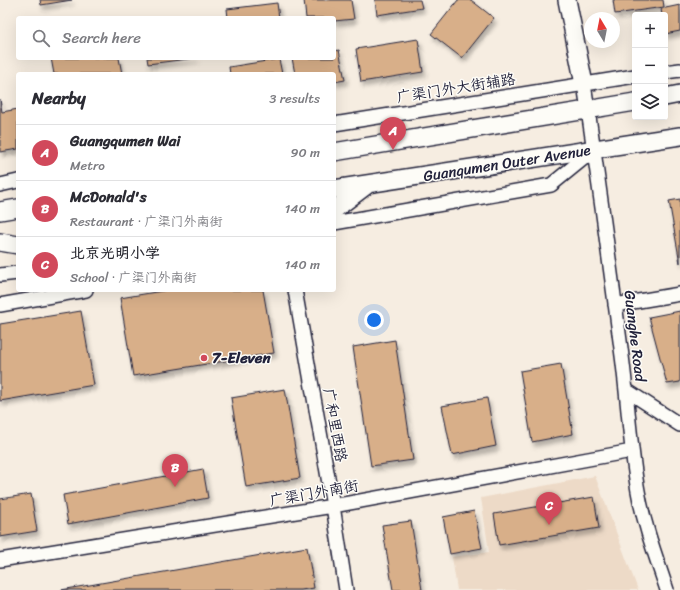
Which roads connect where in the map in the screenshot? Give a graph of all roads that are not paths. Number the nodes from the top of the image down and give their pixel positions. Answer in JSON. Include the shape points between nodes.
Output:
{"nodes":[{"id":1,"x":567,"y":0,"type":"edge"},
{"id":2,"x":680,"y":70,"type":"edge"},
{"id":3,"x":668,"y":72,"type":"edge"},
{"id":4,"x":632,"y":76,"type":"edge"},
{"id":5,"x":584,"y":84,"type":"junction"},
{"id":6,"x":680,"y":94,"type":"edge"},
{"id":7,"x":668,"y":96,"type":"edge"},
{"id":8,"x":632,"y":103,"type":"edge"},
{"id":9,"x":588,"y":110,"type":"junction"},
{"id":10,"x":336,"y":124,"type":"edge"},
{"id":11,"x":680,"y":136,"type":"edge"},
{"id":12,"x":594,"y":150,"type":"junction"},
{"id":13,"x":336,"y":152,"type":"edge"},
{"id":14,"x":16,"y":181,"type":"edge"},
{"id":15,"x":369,"y":183,"type":"junction"},
{"id":16,"x":0,"y":185,"type":"edge"},
{"id":17,"x":336,"y":189,"type":"edge"},
{"id":18,"x":16,"y":208,"type":"edge"},
{"id":19,"x":336,"y":208,"type":"edge"},
{"id":20,"x":0,"y":211,"type":"edge"},
{"id":21,"x":336,"y":223,"type":"edge"},
{"id":22,"x":16,"y":237,"type":"edge"},
{"id":23,"x":0,"y":241,"type":"edge"},
{"id":24,"x":16,"y":245,"type":"edge"},
{"id":25,"x":16,"y":273,"type":"edge"},
{"id":26,"x":0,"y":275,"type":"edge"},
{"id":27,"x":75,"y":292,"type":"edge"},
{"id":28,"x":295,"y":292,"type":"edge"},
{"id":29,"x":680,"y":294,"type":"edge"},
{"id":30,"x":0,"y":305,"type":"edge"},
{"id":31,"x":615,"y":305,"type":"junction"},
{"id":32,"x":626,"y":390,"type":"junction"},
{"id":33,"x":680,"y":425,"type":"edge"},
{"id":34,"x":632,"y":451,"type":"junction"},
{"id":35,"x":333,"y":506,"type":"junction"},
{"id":36,"x":0,"y":560,"type":"edge"},
{"id":37,"x":346,"y":590,"type":"edge"},
{"id":38,"x":667,"y":590,"type":"edge"}],
"edges":[{"from":1,"to":5,"type":"main road"},
{"from":2,"to":3,"type":"street"},
{"from":4,"to":5,"type":"street","name":"广渠门外大街辅路"},
{"from":5,"to":9,"type":"street","name":"Guanghe Road"},
{"from":5,"to":10,"type":"street","name":"广渠门外大街辅路"},
{"from":6,"to":7,"type":"main road"},
{"from":8,"to":9,"type":"main road"},
{"from":9,"to":12,"type":"street","name":"Guanghe Road"},
{"from":9,"to":13,"type":"main road"},
{"from":11,"to":12,"type":"main road","name":"Guanqumen Outer Avenue"},
{"from":12,"to":15,"type":"main road","name":"Guanqumen Outer Avenue"},
{"from":12,"to":21,"type":"street","via":[[551,186]]},
{"from":12,"to":31,"type":"street","name":"Guanghe Road"},
{"from":14,"to":16,"type":"street"},
{"from":15,"to":17,"type":"main road","name":"Guanqumen Outer Avenue"},
{"from":15,"to":19,"type":"main road"},
{"from":18,"to":20,"type":"main road"},
{"from":22,"to":23,"type":"main road"},
{"from":23,"to":24,"type":"main road"},
{"from":25,"to":26,"type":"street"},
{"from":27,"to":30,"type":"street"},
{"from":28,"to":35,"type":"street","name":"广和里西路"},
{"from":29,"to":31,"type":"street"},
{"from":31,"to":32,"type":"street","name":"Guanghe Road"},
{"from":32,"to":33,"type":"street"},
{"from":32,"to":34,"type":"street","name":"Guanghe Road"},
{"from":34,"to":35,"type":"street","name":"广渠门外南街"},
{"from":34,"to":38,"type":"street","name":"Guanghe Road","via":[[648,535]]},
{"from":35,"to":36,"type":"street","name":"广渠门外南街"},
{"from":35,"to":37,"type":"street","name":"广和里西路"}]}
